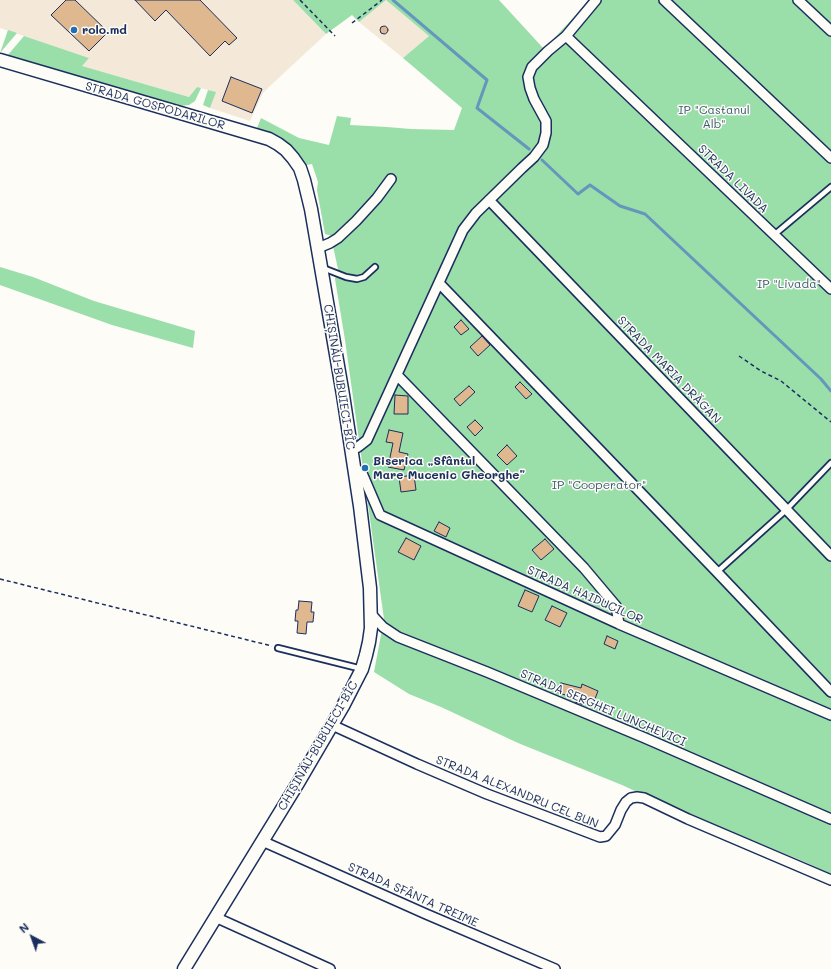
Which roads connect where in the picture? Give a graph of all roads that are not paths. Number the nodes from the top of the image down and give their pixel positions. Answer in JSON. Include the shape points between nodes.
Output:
{"nodes":[{"id":1,"x":596,"y":0,"type":"edge"},
{"id":2,"x":664,"y":0,"type":"edge"},
{"id":3,"x":798,"y":0,"type":"edge"},
{"id":4,"x":831,"y":31,"type":"edge"},
{"id":5,"x":566,"y":36,"type":"junction"},
{"id":6,"x":0,"y":60,"type":"edge"},
{"id":7,"x":831,"y":158,"type":"edge"},
{"id":8,"x":300,"y":168,"type":"joint"},
{"id":9,"x":391,"y":179,"type":"dead end"},
{"id":10,"x":831,"y":187,"type":"edge"},
{"id":11,"x":489,"y":200,"type":"junction"},
{"id":12,"x":774,"y":235,"type":"junction"},
{"id":13,"x":318,"y":248,"type":"junction"},
{"id":14,"x":375,"y":267,"type":"dead end"},
{"id":15,"x":321,"y":268,"type":"junction"},
{"id":16,"x":439,"y":284,"type":"junction"},
{"id":17,"x":831,"y":289,"type":"edge"},
{"id":18,"x":397,"y":375,"type":"junction"},
{"id":19,"x":351,"y":450,"type":"junction"},
{"id":20,"x":831,"y":464,"type":"edge"},
{"id":21,"x":354,"y":468,"type":"junction"},
{"id":22,"x":786,"y":510,"type":"junction"},
{"id":23,"x":831,"y":556,"type":"edge"},
{"id":24,"x":717,"y":572,"type":"junction"},
{"id":25,"x":371,"y":614,"type":"junction"},
{"id":26,"x":619,"y":624,"type":"junction"},
{"id":27,"x":278,"y":648,"type":"road end"},
{"id":28,"x":362,"y":669,"type":"junction"},
{"id":29,"x":831,"y":692,"type":"edge"},
{"id":30,"x":831,"y":715,"type":"edge"},
{"id":31,"x":332,"y":725,"type":"junction"},
{"id":32,"x":831,"y":819,"type":"edge"},
{"id":33,"x":262,"y":841,"type":"junction"},
{"id":34,"x":831,"y":880,"type":"edge"},
{"id":35,"x":215,"y":917,"type":"junction"},
{"id":36,"x":184,"y":969,"type":"edge"},
{"id":37,"x":330,"y":969,"type":"edge"},
{"id":38,"x":555,"y":969,"type":"edge"}],
"edges":[{"from":1,"to":5,"type":"street"},
{"from":2,"to":7,"type":"street"},
{"from":3,"to":4,"type":"street"},
{"from":5,"to":11,"type":"street","via":[[532,67],[528,77],[534,100],[546,121],[543,145]]},
{"from":5,"to":12,"type":"street","name":"STRADA LIVADA"},
{"from":6,"to":8,"type":"street","name":"STRADA GOSPODARILOR","via":[[269,139],[286,150]]},
{"from":8,"to":13,"type":"street","name":"CHIȘINĂU-BUBUIECI-BÎC"},
{"from":9,"to":13,"type":"street","via":[[356,221],[338,238]]},
{"from":10,"to":12,"type":"lane"},
{"from":11,"to":16,"type":"street","via":[[463,230]]},
{"from":11,"to":22,"type":"street","name":"STRADA MARIA DRĂGAN"},
{"from":12,"to":17,"type":"street","name":"STRADA LIVADA"},
{"from":13,"to":15,"type":"street","name":"CHIȘINĂU-BUBUIECI-BÎC"},
{"from":14,"to":15,"type":"lane","via":[[364,277],[357,279]]},
{"from":15,"to":19,"type":"street","name":"CHIȘINĂU-BUBUIECI-BÎC"},
{"from":16,"to":18,"type":"street"},
{"from":16,"to":24,"type":"street"},
{"from":18,"to":19,"type":"street","via":[[367,440]]},
{"from":18,"to":26,"type":"street","via":[[584,568],[616,606]]},
{"from":19,"to":21,"type":"street","name":"CHIȘINĂU-BUBUIECI-BÎC"},
{"from":20,"to":22,"type":"lane"},
{"from":21,"to":25,"type":"street","name":"CHIȘINĂU-BUBUIECI-BÎC","via":[[367,561]]},
{"from":21,"to":26,"type":"street","name":"STRADA HAIDUCILOR","via":[[362,474],[380,515]]},
{"from":22,"to":23,"type":"street","name":"STRADA MARIA DRĂGAN"},
{"from":22,"to":24,"type":"lane"},
{"from":24,"to":29,"type":"street"},
{"from":25,"to":28,"type":"street","name":"CHIȘINĂU-BUBUIECI-BÎC","via":[[369,642]]},
{"from":25,"to":32,"type":"street","name":"STRADA SERGHEI LUNCHEVICI","via":[[383,627],[398,637],[645,738]]},
{"from":26,"to":30,"type":"street","name":"STRADA HAIDUCILOR"},
{"from":27,"to":28,"type":"lane"},
{"from":28,"to":31,"type":"street","name":"CHIȘINĂU-BUBUIECI-BÎC"},
{"from":31,"to":33,"type":"street","name":"CHIȘINĂU-BUBUIECI-BÎC"},
{"from":31,"to":34,"type":"street","name":"STRADA ALEXANDRU CEL BUN","via":[[487,794],[600,837],[606,836],[615,825],[626,802],[631,798],[644,798]]},
{"from":33,"to":35,"type":"street","name":"CHIȘINĂU-BUBUIECI-BÎC"},
{"from":33,"to":38,"type":"street","name":"STRADA SFÂNTA TREIME"},
{"from":35,"to":36,"type":"street","name":"CHIȘINĂU-BUBUIECI-BÎC"},
{"from":35,"to":37,"type":"street"}]}
